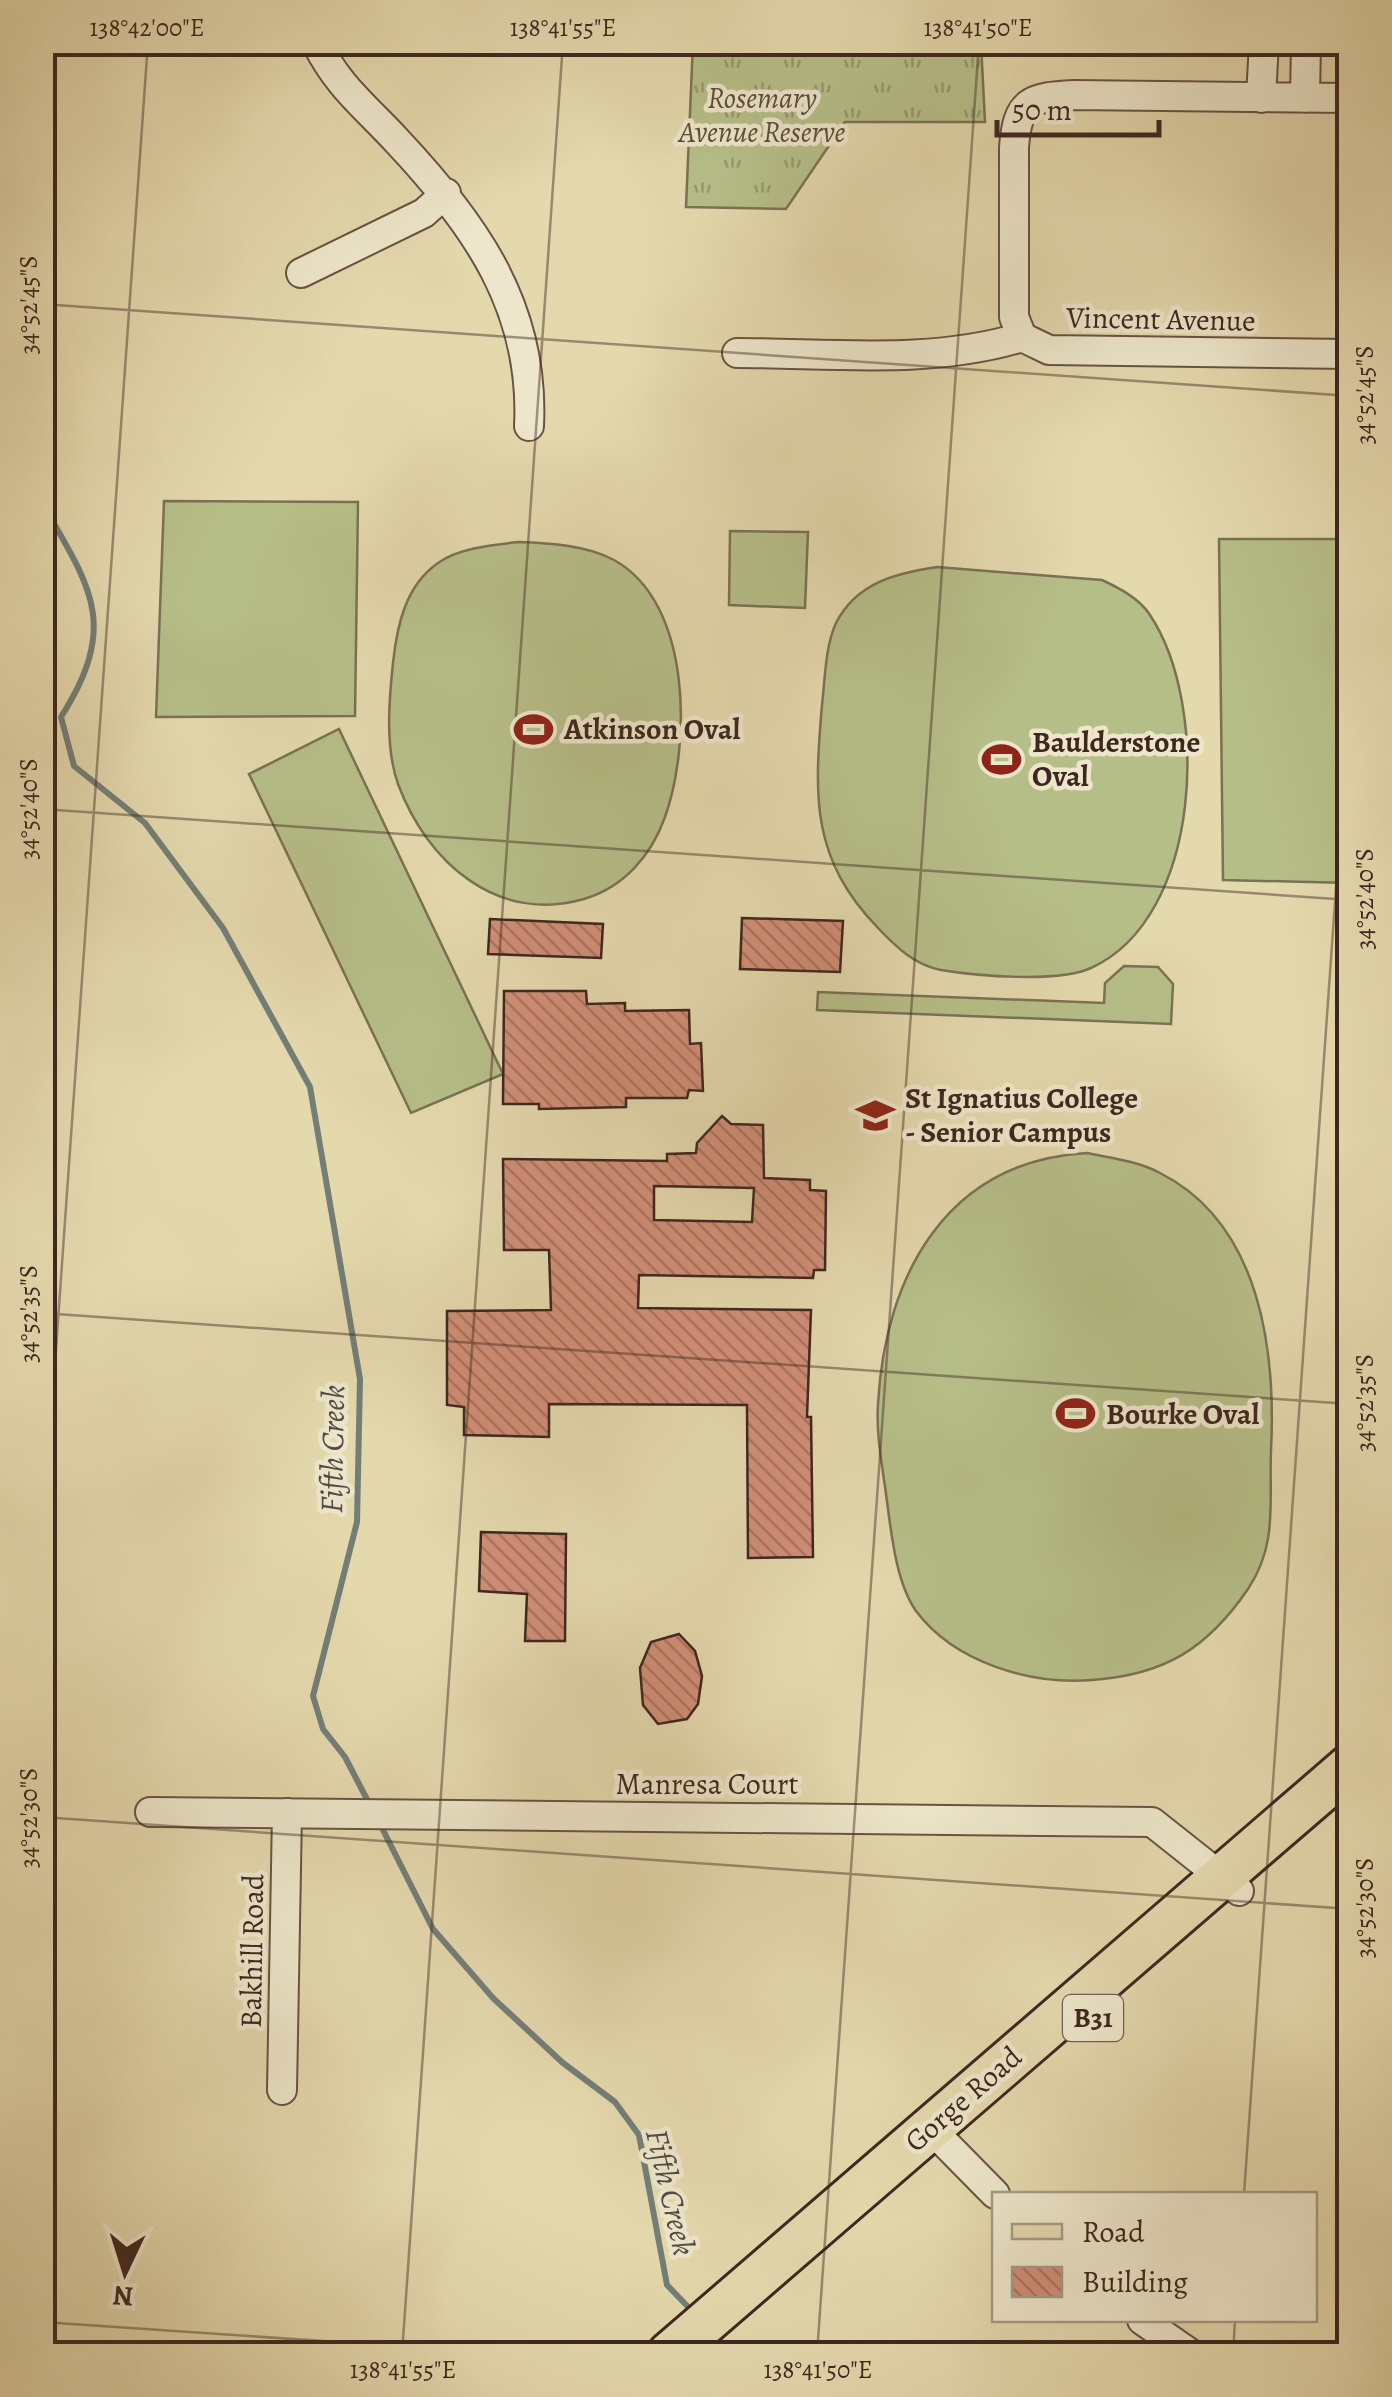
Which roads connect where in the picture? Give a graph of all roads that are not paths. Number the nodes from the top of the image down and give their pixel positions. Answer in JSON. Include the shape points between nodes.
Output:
{"nodes":[{"id":1,"x":316,"y":42,"type":"edge"},
{"id":2,"x":1264,"y":42,"type":"edge"},
{"id":3,"x":1306,"y":42,"type":"edge"},
{"id":4,"x":1261,"y":98,"type":"junction"},
{"id":5,"x":1305,"y":98,"type":"junction"},
{"id":6,"x":1350,"y":98,"type":"edge"},
{"id":7,"x":446,"y":193,"type":"junction"},
{"id":8,"x":301,"y":273,"type":"dead end"},
{"id":9,"x":1022,"y":337,"type":"junction"},
{"id":10,"x":736,"y":352,"type":"dead end"},
{"id":11,"x":1350,"y":354,"type":"edge"},
{"id":12,"x":529,"y":426,"type":"dead end"},
{"id":13,"x":1350,"y":1766,"type":"edge"},
{"id":14,"x":1350,"y":1797,"type":"edge"},
{"id":15,"x":150,"y":1812,"type":"dead end"},
{"id":16,"x":287,"y":1813,"type":"junction"},
{"id":17,"x":1231,"y":1883,"type":"junction"},
{"id":18,"x":282,"y":2090,"type":"dead end"},
{"id":19,"x":938,"y":2136,"type":"junction"},
{"id":20,"x":993,"y":2192,"type":"edge"},
{"id":21,"x":1145,"y":2322,"type":"edge"},
{"id":22,"x":702,"y":2339,"type":"edge"},
{"id":23,"x":1192,"y":2354,"type":"edge"}],
"edges":[{"from":1,"to":7,"type":"street","via":[[348,95]]},
{"from":2,"to":4,"type":"street"},
{"from":3,"to":5,"type":"street"},
{"from":4,"to":5,"type":"street"},
{"from":4,"to":9,"type":"street","via":[[1056,96],[1026,105],[1014,148],[1014,317]]},
{"from":5,"to":6,"type":"street"},
{"from":7,"to":8,"type":"street","via":[[424,214]]},
{"from":7,"to":12,"type":"street","via":[[504,289],[529,376]]},
{"from":9,"to":10,"type":"street","name":"Vincent Avenue","via":[[931,354]]},
{"from":9,"to":11,"type":"street","name":"Vincent Avenue","via":[[1048,350]]},
{"from":13,"to":17,"type":"main road","name":"Gorge Road","number":"B31"},
{"from":14,"to":17,"type":"main road","name":"Gorge Road","number":"B31"},
{"from":15,"to":16,"type":"street","name":"Manresa Court"},
{"from":16,"to":17,"type":"street","name":"Manresa Court","via":[[1152,1822]]},
{"from":16,"to":18,"type":"street","name":"Bakhill Road"},
{"from":17,"to":19,"type":"main road","name":"Gorge Road","number":"B31"},
{"from":19,"to":20,"type":"street"},
{"from":19,"to":22,"type":"main road","name":"Gorge Road","number":"B31"},
{"from":21,"to":23,"type":"street"}]}
